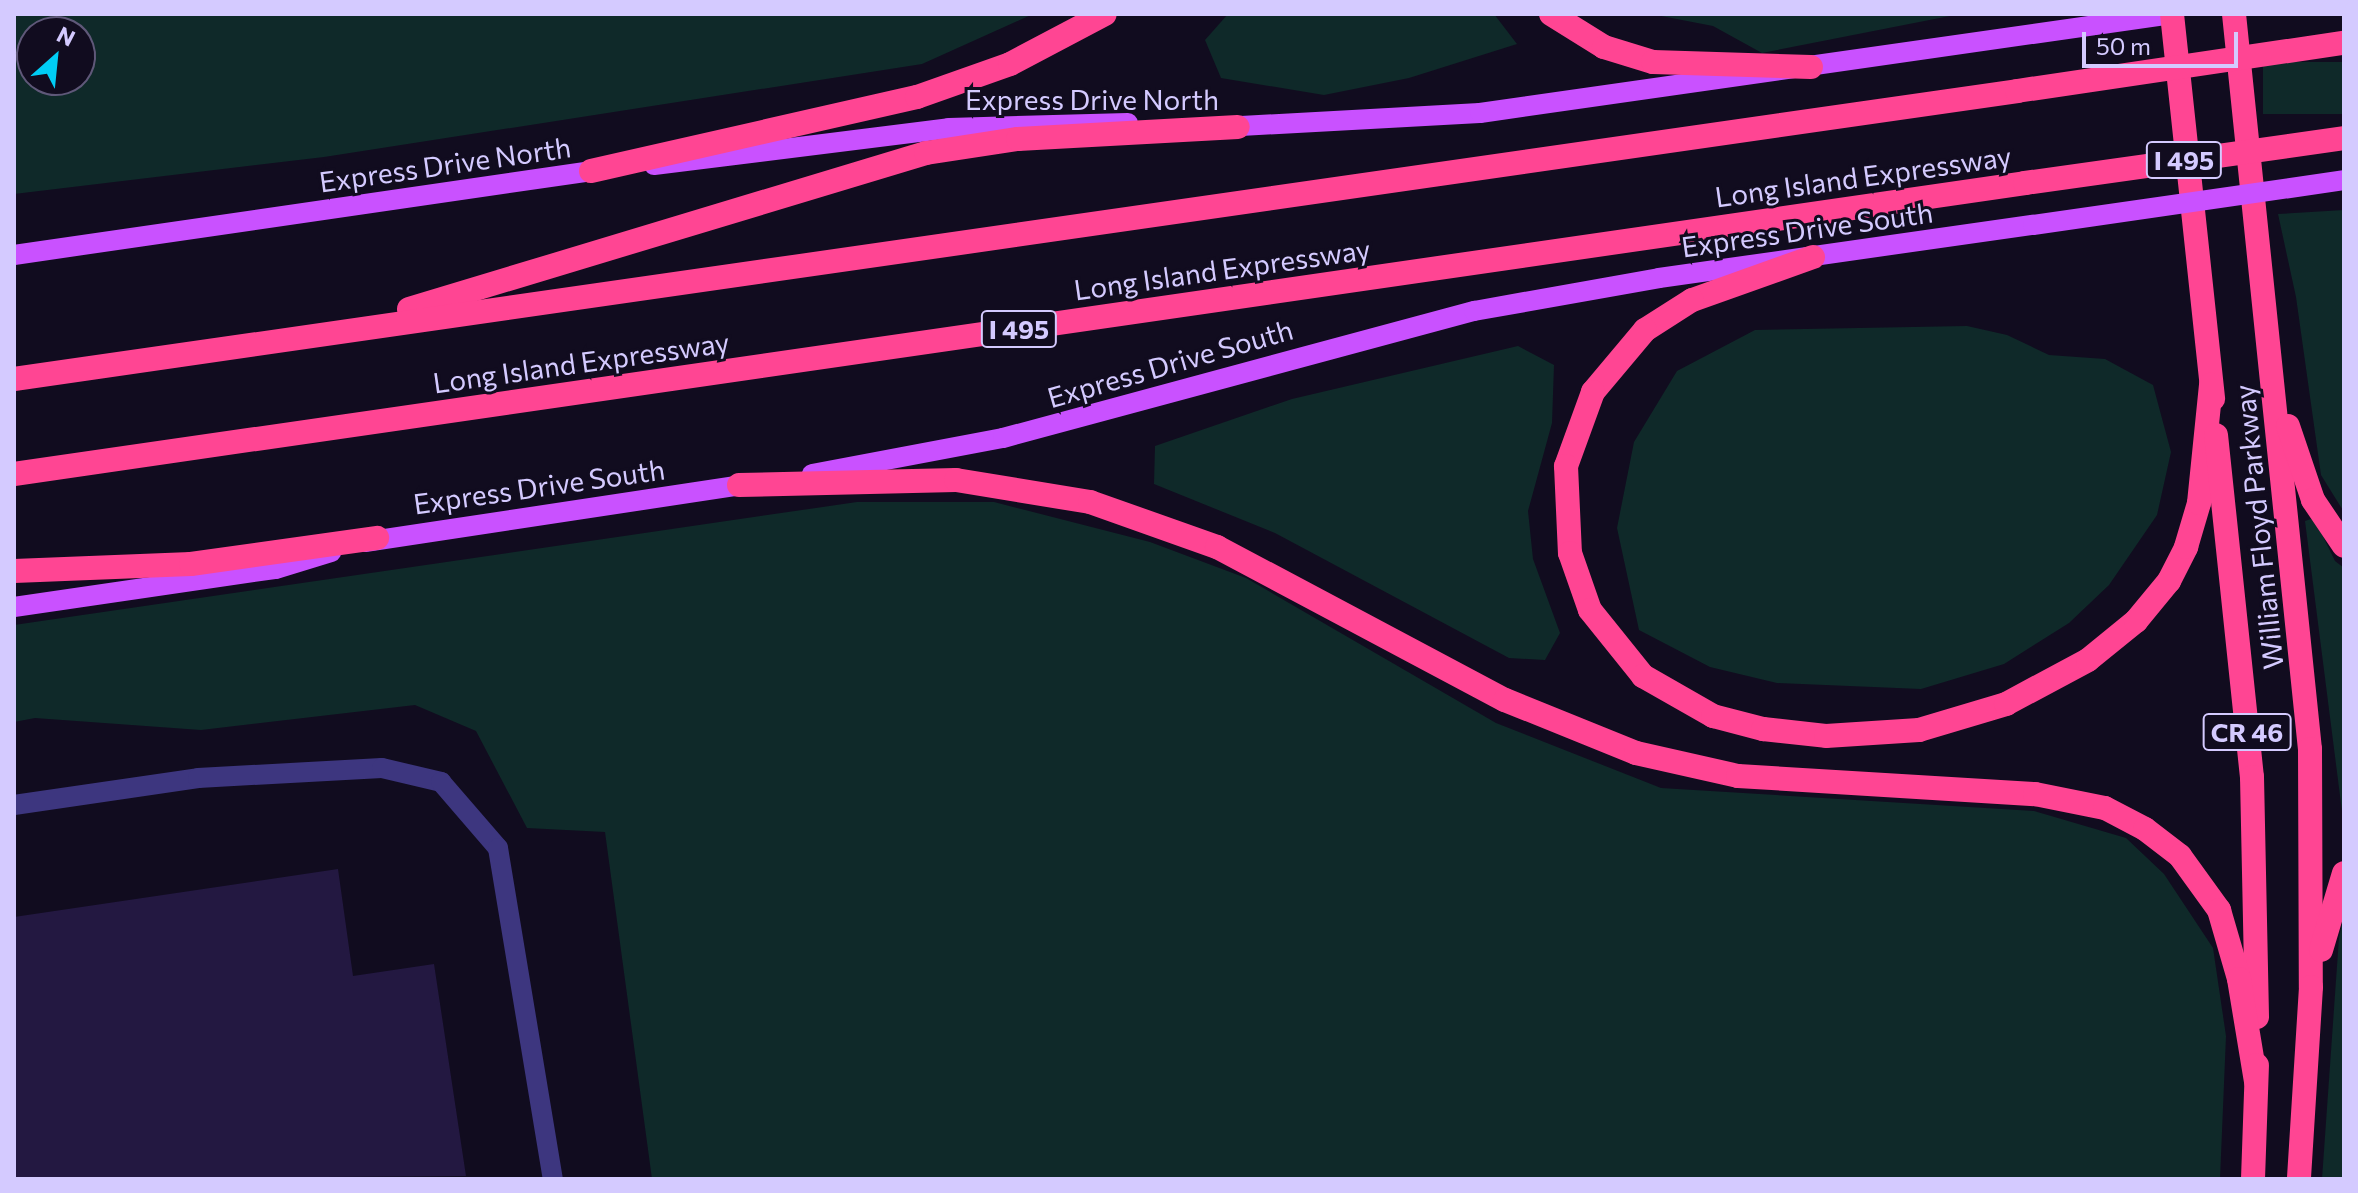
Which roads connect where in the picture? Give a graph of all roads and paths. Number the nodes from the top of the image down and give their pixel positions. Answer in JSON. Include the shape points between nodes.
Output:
{"nodes":[{"id":1,"x":1105,"y":14,"type":"edge"},
{"id":2,"x":1551,"y":14,"type":"edge"},
{"id":3,"x":2172,"y":14,"type":"edge"},
{"id":4,"x":2234,"y":14,"type":"edge"},
{"id":5,"x":2344,"y":43,"type":"edge"},
{"id":6,"x":1811,"y":67,"type":"junction"},
{"id":7,"x":1238,"y":127,"type":"junction"},
{"id":8,"x":2344,"y":138,"type":"edge"},
{"id":9,"x":591,"y":171,"type":"junction"},
{"id":10,"x":2344,"y":180,"type":"edge"},
{"id":11,"x":14,"y":255,"type":"edge"},
{"id":12,"x":1813,"y":257,"type":"junction"},
{"id":13,"x":310,"y":337,"type":"junction"},
{"id":14,"x":2271,"y":371,"type":"junction"},
{"id":15,"x":14,"y":379,"type":"edge"},
{"id":16,"x":2211,"y":385,"type":"junction"},
{"id":17,"x":14,"y":474,"type":"edge"},
{"id":18,"x":739,"y":485,"type":"junction"},
{"id":19,"x":377,"y":538,"type":"junction"},
{"id":20,"x":2344,"y":546,"type":"edge"},
{"id":21,"x":14,"y":571,"type":"edge"},
{"id":22,"x":14,"y":607,"type":"edge"},
{"id":23,"x":14,"y":805,"type":"edge"},
{"id":24,"x":2344,"y":873,"type":"edge"},
{"id":25,"x":2311,"y":987,"type":"junction"},
{"id":26,"x":2256,"y":1082,"type":"junction"},
{"id":27,"x":553,"y":1179,"type":"edge"},
{"id":28,"x":2253,"y":1179,"type":"edge"},
{"id":29,"x":2299,"y":1179,"type":"edge"}],
"edges":[{"from":1,"to":9,"type":"highway","via":[[1010,64],[907,100]]},
{"from":2,"to":6,"type":"highway","via":[[1604,47],[1653,62]]},
{"from":3,"to":6,"type":"main road","name":"Express Drive North"},
{"from":3,"to":16,"type":"highway","name":"William Floyd Parkway","number":"CR 46"},
{"from":4,"to":14,"type":"highway","name":"William Floyd Parkway","number":"CR 46"},
{"from":5,"to":13,"type":"highway","bridge":true},
{"from":6,"to":7,"type":"main road","name":"Express Drive North","via":[[1480,113]]},
{"from":7,"to":9,"type":"main road","name":"Express Drive North","via":[[1004,123]]},
{"from":7,"to":13,"type":"highway","via":[[1018,139],[926,153],[538,274]]},
{"from":8,"to":17,"type":"highway","name":"Long Island Expressway","number":"I 495","bridge":true},
{"from":9,"to":11,"type":"main road","name":"Express Drive North"},
{"from":10,"to":12,"type":"main road","name":"Express Drive South","bridge":true},
{"from":12,"to":16,"type":"highway","via":[[1692,300],[1645,330],[1593,392],[1566,466],[1570,553],[1590,610],[1643,676],[1713,716],[1763,729],[1826,736],[1919,730],[2006,704],[2088,660],[2146,610],[2186,547],[2199,503]]},
{"from":12,"to":18,"type":"main road","name":"Express Drive South","via":[[1474,311],[1003,438]]},
{"from":13,"to":15,"type":"highway"},
{"from":14,"to":20,"type":"highway","via":[[2308,490]]},
{"from":14,"to":25,"type":"highway","name":"William Floyd Parkway","number":"CR 46","via":[[2310,749]]},
{"from":16,"to":26,"type":"highway","name":"William Floyd Parkway","number":"CR 46","via":[[2252,777]]},
{"from":18,"to":19,"type":"main road","name":"Express Drive South"},
{"from":18,"to":26,"type":"highway","via":[[956,480],[1090,502],[1217,547],[1505,700],[1636,753],[1750,778],[2035,794],[2105,808],[2180,856],[2219,910],[2237,967]]},
{"from":19,"to":21,"type":"highway","via":[[191,564]]},
{"from":19,"to":22,"type":"main road","name":"Express Drive South","via":[[276,569]]},
{"from":23,"to":27,"type":"lane","via":[[198,778],[336,770],[382,768],[441,782],[498,848]]},
{"from":24,"to":25,"type":"highway"},
{"from":25,"to":29,"type":"highway","name":"William Floyd Parkway","number":"CR 46"},
{"from":26,"to":28,"type":"highway","name":"William Floyd Parkway","number":"CR 46"}]}
